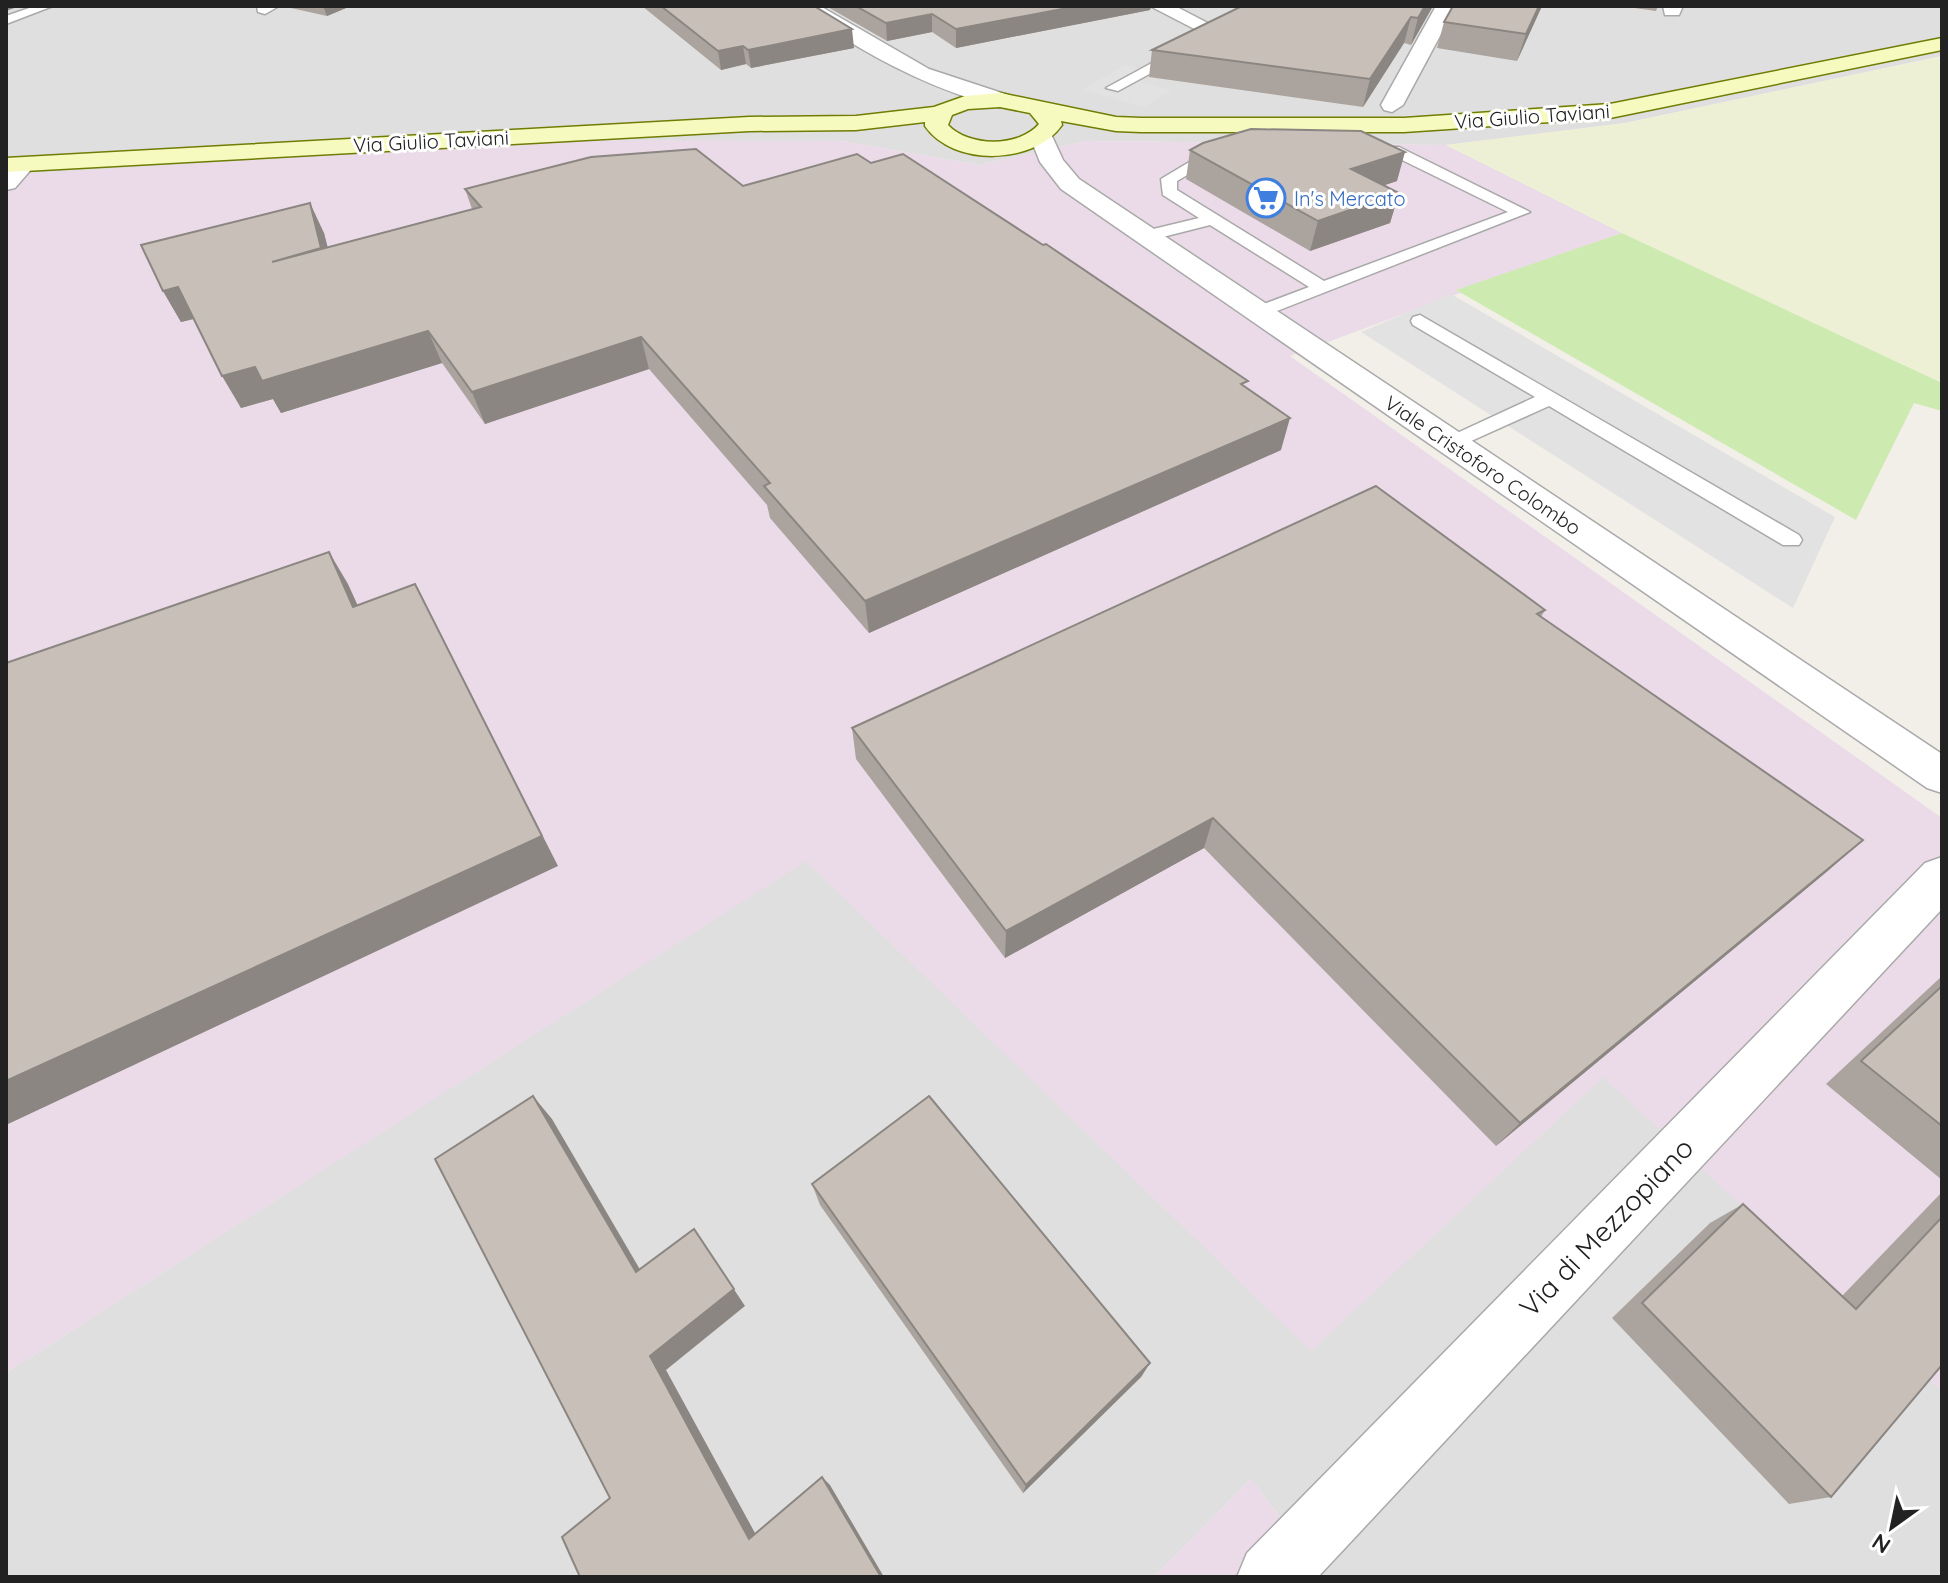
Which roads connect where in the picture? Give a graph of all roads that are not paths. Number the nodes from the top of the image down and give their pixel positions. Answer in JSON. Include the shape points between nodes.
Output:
{"nodes":[{"id":1,"x":47,"y":6,"type":"edge"},
{"id":2,"x":807,"y":6,"type":"edge"},
{"id":3,"x":1160,"y":6,"type":"edge"},
{"id":4,"x":1446,"y":6,"type":"edge"},
{"id":5,"x":6,"y":20,"type":"edge"},
{"id":6,"x":1221,"y":30,"type":"joint"},
{"id":7,"x":1942,"y":44,"type":"edge"},
{"id":8,"x":904,"y":68,"type":"junction"},
{"id":9,"x":1113,"y":88,"type":"dead end"},
{"id":10,"x":1000,"y":100,"type":"junction"},
{"id":11,"x":1039,"y":110,"type":"junction"},
{"id":12,"x":943,"y":112,"type":"junction"},
{"id":13,"x":1389,"y":115,"type":"junction"},
{"id":14,"x":856,"y":123,"type":"junction"},
{"id":15,"x":1116,"y":124,"type":"junction"},
{"id":16,"x":1044,"y":135,"type":"junction"},
{"id":17,"x":957,"y":142,"type":"junction"},
{"id":18,"x":1243,"y":150,"type":"edge"},
{"id":19,"x":1352,"y":152,"type":"edge"},
{"id":20,"x":1399,"y":152,"type":"junction"},
{"id":21,"x":14,"y":165,"type":"edge"},
{"id":22,"x":6,"y":183,"type":"edge"},
{"id":23,"x":1213,"y":219,"type":"junction"},
{"id":24,"x":1147,"y":236,"type":"junction"},
{"id":25,"x":1321,"y":287,"type":"junction"},
{"id":26,"x":1259,"y":312,"type":"junction"},
{"id":27,"x":1420,"y":321,"type":"dead end"},
{"id":28,"x":1550,"y":398,"type":"junction"},
{"id":29,"x":1451,"y":443,"type":"junction"},
{"id":30,"x":1791,"y":540,"type":"dead end"},
{"id":31,"x":1942,"y":776,"type":"edge"},
{"id":32,"x":1942,"y":877,"type":"edge"},
{"id":33,"x":1271,"y":1577,"type":"edge"}],
"edges":[{"from":1,"to":5,"type":"lane"},
{"from":2,"to":8,"type":"street"},
{"from":3,"to":6,"type":"street"},
{"from":4,"to":13,"type":"street"},
{"from":6,"to":9,"type":"lane"},
{"from":7,"to":13,"type":"main road","name":"Via Giulio Taviani","via":[[1610,111]]},
{"from":8,"to":10,"type":"street"},
{"from":8,"to":12,"type":"street"},
{"from":10,"to":11,"type":"main road"},
{"from":10,"to":12,"type":"main road","via":[[965,103]]},
{"from":11,"to":15,"type":"main road","name":"Via Giulio Taviani"},
{"from":11,"to":16,"type":"main road","name":"Viale Cristoforo Colombo","via":[[1050,119]]},
{"from":12,"to":14,"type":"main road","name":"Via Giulio Taviani"},
{"from":12,"to":17,"type":"main road","via":[[936,121],[938,131]]},
{"from":13,"to":15,"type":"main road","name":"Via Giulio Taviani"},
{"from":13,"to":20,"type":"lane"},
{"from":14,"to":17,"type":"main road","name":"Via Giulio Taviani"},
{"from":14,"to":21,"type":"main road","name":"Via Giulio Taviani","via":[[749,124]]},
{"from":15,"to":16,"type":"main road","name":"Via Giulio Taviani"},
{"from":16,"to":17,"type":"main road","via":[[1000,147]]},
{"from":16,"to":24,"type":"street","name":"Viale Cristoforo Colombo","via":[[1052,162],[1070,184]]},
{"from":18,"to":23,"type":"lane","via":[[1196,164],[1169,179],[1169,192]]},
{"from":19,"to":20,"type":"lane"},
{"from":20,"to":25,"type":"lane","via":[[1522,212]]},
{"from":21,"to":22,"type":"street"},
{"from":23,"to":24,"type":"lane"},
{"from":23,"to":25,"type":"lane"},
{"from":24,"to":26,"type":"street","name":"Viale Cristoforo Colombo"},
{"from":25,"to":26,"type":"lane"},
{"from":26,"to":29,"type":"street","name":"Viale Cristoforo Colombo"},
{"from":27,"to":28,"type":"lane"},
{"from":28,"to":29,"type":"lane"},
{"from":28,"to":30,"type":"lane"},
{"from":29,"to":31,"type":"street","name":"Viale Cristoforo Colombo"},
{"from":32,"to":33,"type":"street","name":"Via di Mezzopiano"}]}
